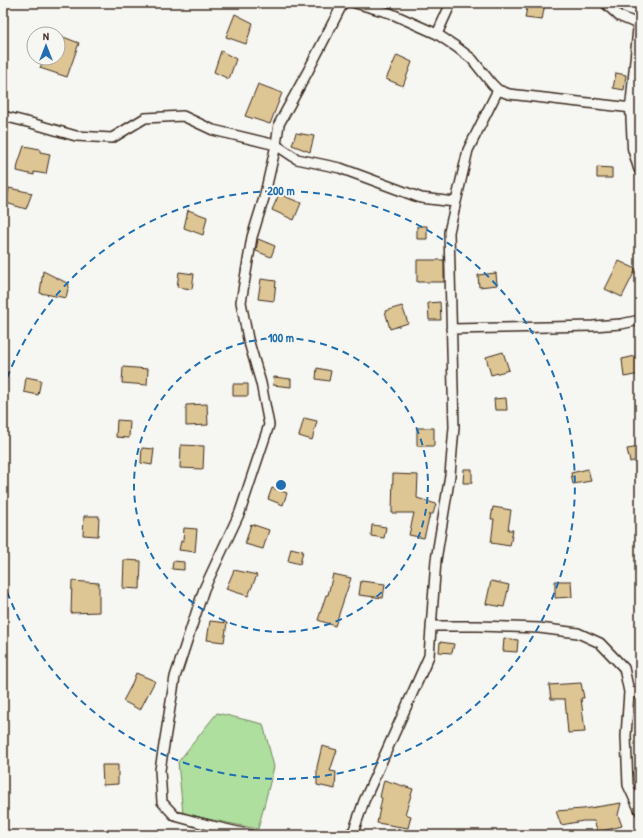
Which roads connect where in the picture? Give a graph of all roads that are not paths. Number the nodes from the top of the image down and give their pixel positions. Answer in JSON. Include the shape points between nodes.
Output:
{"nodes":[{"id":1,"x":343,"y":3,"type":"edge"},
{"id":2,"x":355,"y":3,"type":"edge"},
{"id":3,"x":451,"y":3,"type":"edge"},
{"id":4,"x":605,"y":3,"type":"edge"},
{"id":5,"x":640,"y":24,"type":"edge"},
{"id":6,"x":437,"y":34,"type":"junction"},
{"id":7,"x":498,"y":90,"type":"junction"},
{"id":8,"x":632,"y":108,"type":"junction"},
{"id":9,"x":3,"y":116,"type":"edge"},
{"id":10,"x":276,"y":145,"type":"junction"},
{"id":11,"x":640,"y":168,"type":"edge"},
{"id":12,"x":455,"y":202,"type":"junction"},
{"id":13,"x":640,"y":320,"type":"edge"},
{"id":14,"x":451,"y":329,"type":"junction"},
{"id":15,"x":431,"y":626,"type":"junction"},
{"id":16,"x":628,"y":692,"type":"junction"},
{"id":17,"x":640,"y":693,"type":"edge"},
{"id":18,"x":640,"y":811,"type":"edge"},
{"id":19,"x":252,"y":835,"type":"edge"},
{"id":20,"x":348,"y":835,"type":"edge"}],
"edges":[{"from":1,"to":10,"type":"street","via":[[279,124]]},
{"from":2,"to":6,"type":"street","via":[[390,13]]},
{"from":3,"to":6,"type":"street"},
{"from":4,"to":5,"type":"street","via":[[619,16]]},
{"from":5,"to":8,"type":"street"},
{"from":6,"to":7,"type":"street","via":[[472,59]]},
{"from":7,"to":8,"type":"street","via":[[509,94]]},
{"from":7,"to":12,"type":"street","via":[[468,150]]},
{"from":8,"to":11,"type":"street","via":[[634,148]]},
{"from":9,"to":10,"type":"street","via":[[76,136],[112,138],[144,118],[183,116],[213,130]]},
{"from":10,"to":12,"type":"street","via":[[297,159],[340,168],[421,198]]},
{"from":10,"to":19,"type":"street","via":[[252,237],[241,302],[269,425],[240,512],[204,589],[175,677],[160,770],[162,802],[174,816]]},
{"from":12,"to":14,"type":"street","via":[[449,232]]},
{"from":13,"to":14,"type":"street","via":[[593,326]]},
{"from":14,"to":15,"type":"street","via":[[454,428],[450,475],[436,560]]},
{"from":15,"to":16,"type":"street","via":[[539,628],[578,634],[600,643],[624,668]]},
{"from":15,"to":20,"type":"street","via":[[429,656],[354,830]]},
{"from":16,"to":17,"type":"street"},
{"from":16,"to":18,"type":"street","via":[[628,784]]}]}
